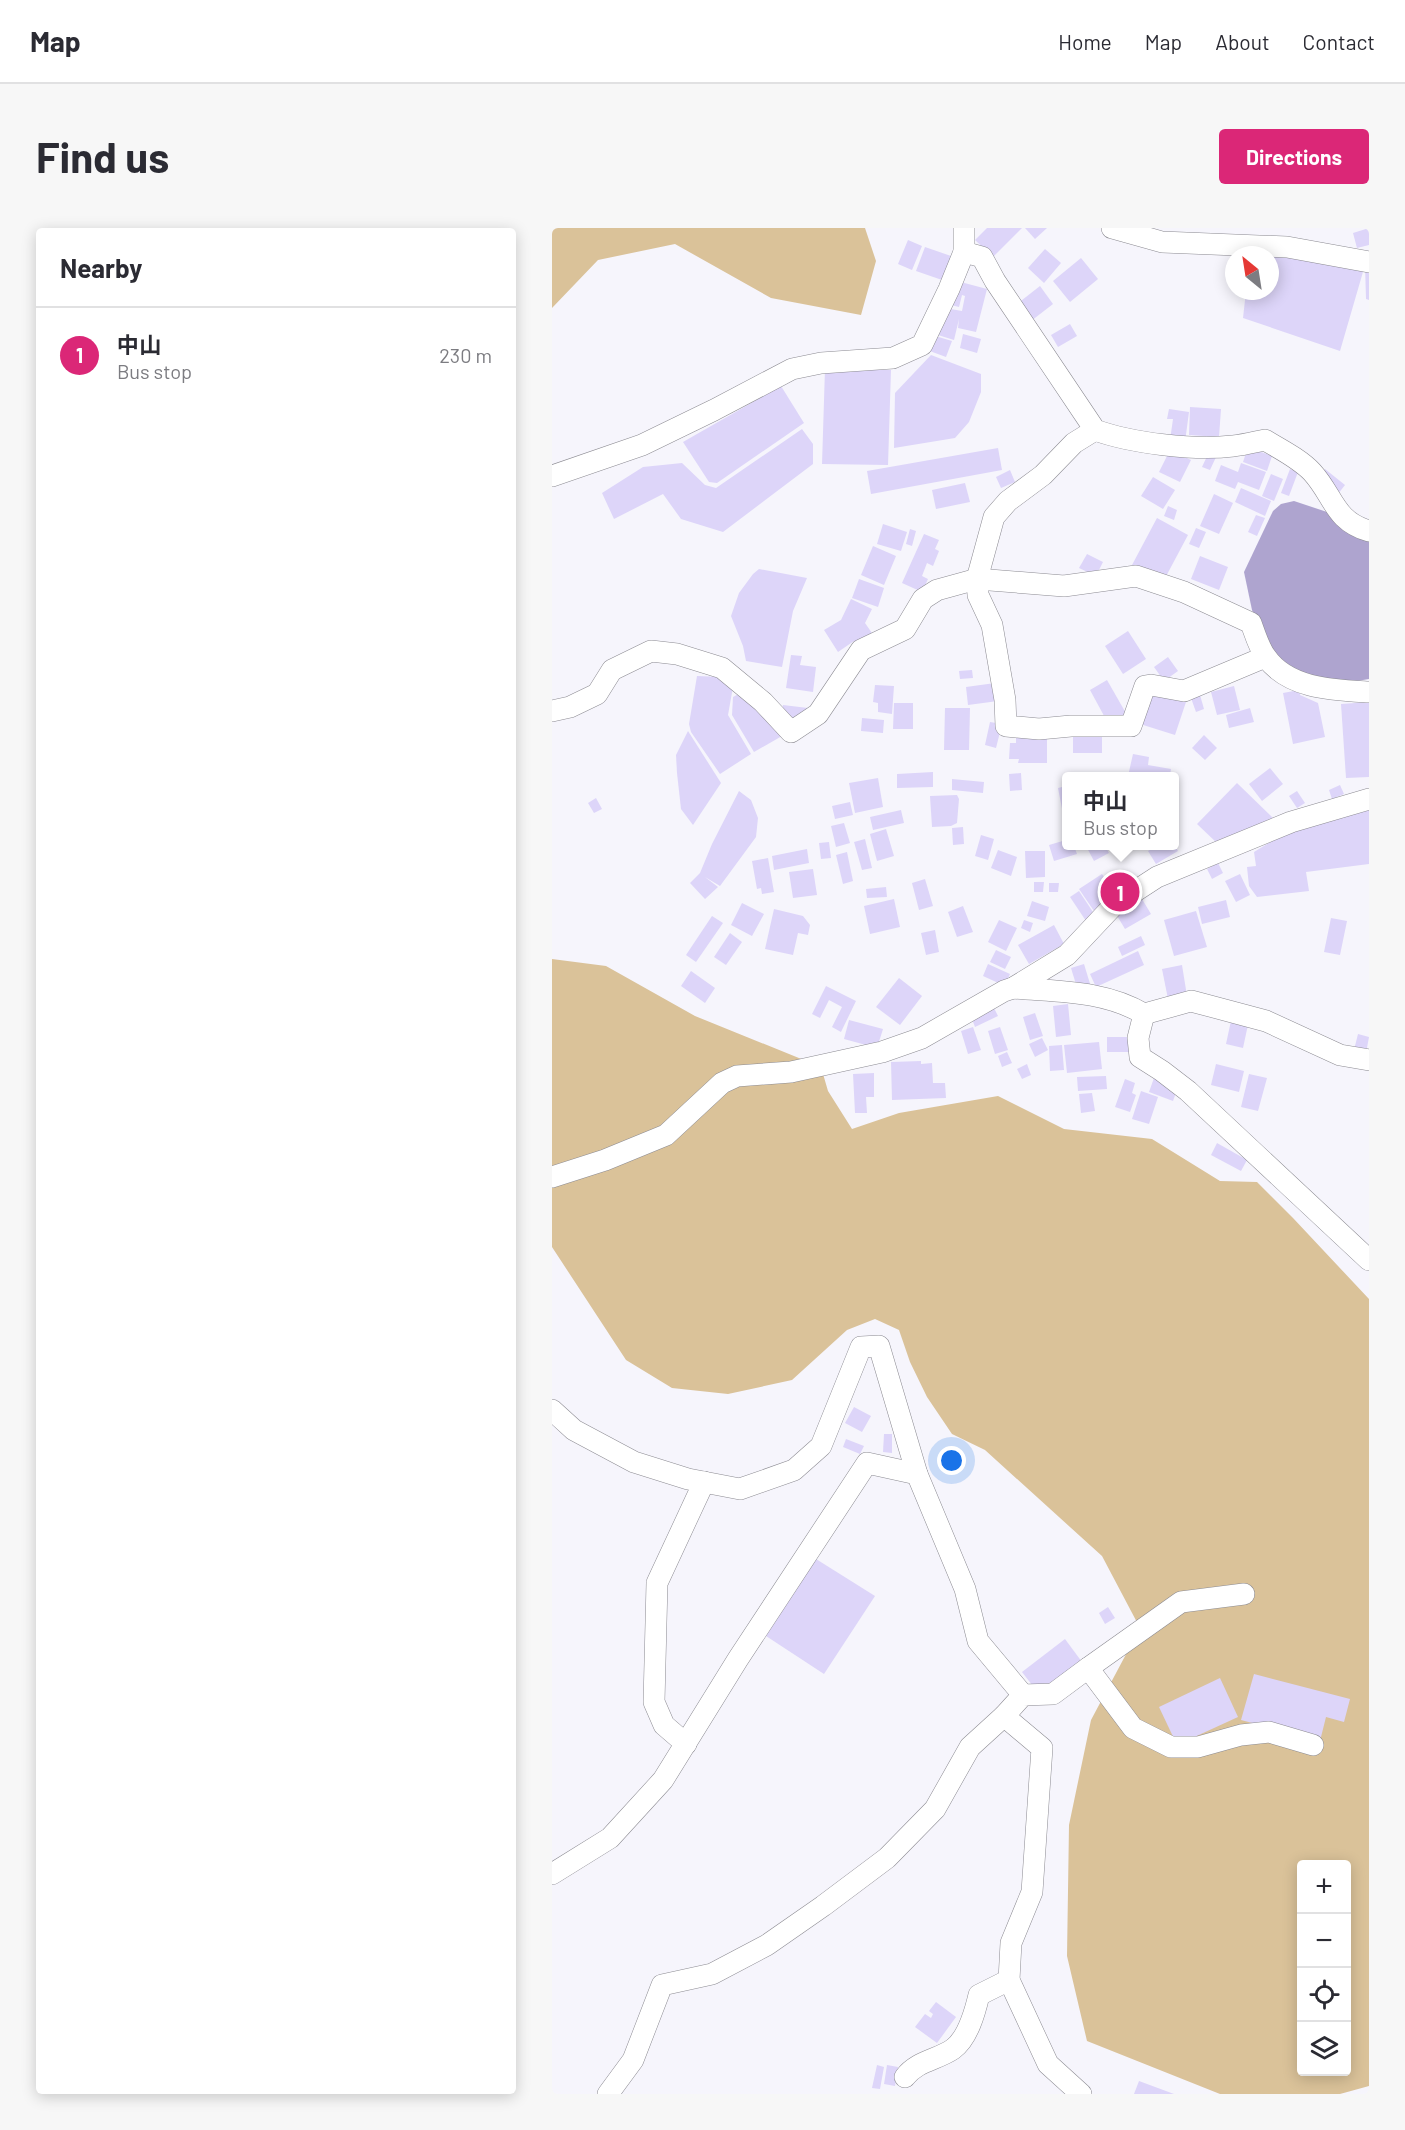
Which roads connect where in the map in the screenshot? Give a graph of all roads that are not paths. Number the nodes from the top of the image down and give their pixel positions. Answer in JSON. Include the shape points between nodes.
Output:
{"nodes":[{"id":1,"x":964,"y":228,"type":"edge"},
{"id":2,"x":1112,"y":228,"type":"edge"},
{"id":3,"x":964,"y":252,"type":"junction"},
{"id":4,"x":1369,"y":262,"type":"edge"},
{"id":5,"x":1095,"y":430,"type":"junction"},
{"id":6,"x":552,"y":476,"type":"edge"},
{"id":7,"x":1369,"y":531,"type":"edge"},
{"id":8,"x":977,"y":579,"type":"junction"},
{"id":9,"x":1265,"y":657,"type":"junction"},
{"id":10,"x":1369,"y":692,"type":"edge"},
{"id":11,"x":552,"y":711,"type":"edge"},
{"id":12,"x":1369,"y":799,"type":"edge"},
{"id":13,"x":1013,"y":988,"type":"junction"},
{"id":14,"x":1144,"y":1014,"type":"junction"},
{"id":15,"x":1369,"y":1060,"type":"edge"},
{"id":16,"x":552,"y":1177,"type":"edge"},
{"id":17,"x":1369,"y":1260,"type":"edge"},
{"id":18,"x":552,"y":1410,"type":"edge"},
{"id":19,"x":917,"y":1474,"type":"junction"},
{"id":20,"x":704,"y":1482,"type":"junction"},
{"id":21,"x":1244,"y":1594,"type":"dead end"},
{"id":22,"x":1088,"y":1668,"type":"junction"},
{"id":23,"x":1023,"y":1695,"type":"junction"},
{"id":24,"x":1004,"y":1716,"type":"junction"},
{"id":25,"x":686,"y":1744,"type":"junction"},
{"id":26,"x":1313,"y":1745,"type":"dead end"},
{"id":27,"x":552,"y":1874,"type":"edge"},
{"id":28,"x":1009,"y":1980,"type":"junction"},
{"id":29,"x":905,"y":2077,"type":"dead end"},
{"id":30,"x":608,"y":2094,"type":"edge"},
{"id":31,"x":1081,"y":2094,"type":"edge"}],
"edges":[{"from":1,"to":3,"type":"street"},
{"from":2,"to":4,"type":"street","via":[[1162,242],[1287,247]]},
{"from":3,"to":5,"type":"street","via":[[982,257]]},
{"from":3,"to":6,"type":"street","via":[[922,345],[893,358],[792,369],[642,445]]},
{"from":5,"to":7,"type":"street","via":[[1116,438],[1188,446],[1232,446],[1265,440],[1311,471],[1341,516],[1354,527]]},
{"from":5,"to":8,"type":"street","via":[[994,516]]},
{"from":8,"to":9,"type":"street","via":[[1064,586],[1136,576],[1184,592],[1251,623]]},
{"from":8,"to":9,"type":"street","via":[[978,596],[992,625],[1006,726],[1131,726],[1145,686],[1184,691]]},
{"from":8,"to":11,"type":"street","via":[[937,590],[923,599],[904,629],[861,650],[818,714],[791,732],[722,668],[677,654],[651,651],[612,670],[597,694]]},
{"from":9,"to":10,"type":"street","via":[[1282,674],[1311,686]]},
{"from":12,"to":13,"type":"street","via":[[1291,822],[1157,877],[1114,905],[1067,955]]},
{"from":13,"to":14,"type":"street","via":[[1098,995]]},
{"from":13,"to":16,"type":"street","via":[[922,1038],[882,1052],[791,1072],[737,1076],[722,1083],[666,1135]]},
{"from":14,"to":15,"type":"street","via":[[1191,1001],[1266,1020],[1340,1055]]},
{"from":14,"to":17,"type":"street","via":[[1138,1038],[1140,1057],[1188,1091]]},
{"from":18,"to":20,"type":"street","via":[[574,1430],[634,1462]]},
{"from":19,"to":20,"type":"street","via":[[879,1346],[861,1347],[821,1446],[794,1470],[740,1489]]},
{"from":19,"to":23,"type":"street","via":[[965,1589],[978,1641]]},
{"from":19,"to":25,"type":"street","via":[[867,1463]]},
{"from":20,"to":25,"type":"street","via":[[657,1583],[654,1702],[664,1725]]},
{"from":21,"to":22,"type":"street","via":[[1181,1602]]},
{"from":22,"to":23,"type":"street","via":[[1053,1694]]},
{"from":22,"to":26,"type":"street","via":[[1133,1728],[1171,1747],[1197,1747],[1269,1732]]},
{"from":23,"to":24,"type":"street"},
{"from":24,"to":28,"type":"street","via":[[1042,1748],[1032,1892],[1011,1943]]},
{"from":24,"to":30,"type":"street","via":[[970,1747],[935,1809],[887,1858],[767,1945],[712,1974],[662,1985],[633,2060]]},
{"from":25,"to":27,"type":"street","via":[[663,1780],[610,1838]]},
{"from":28,"to":29,"type":"street","via":[[979,1995],[972,2022],[954,2048],[911,2069]]},
{"from":28,"to":31,"type":"street","via":[[1048,2064]]}]}
